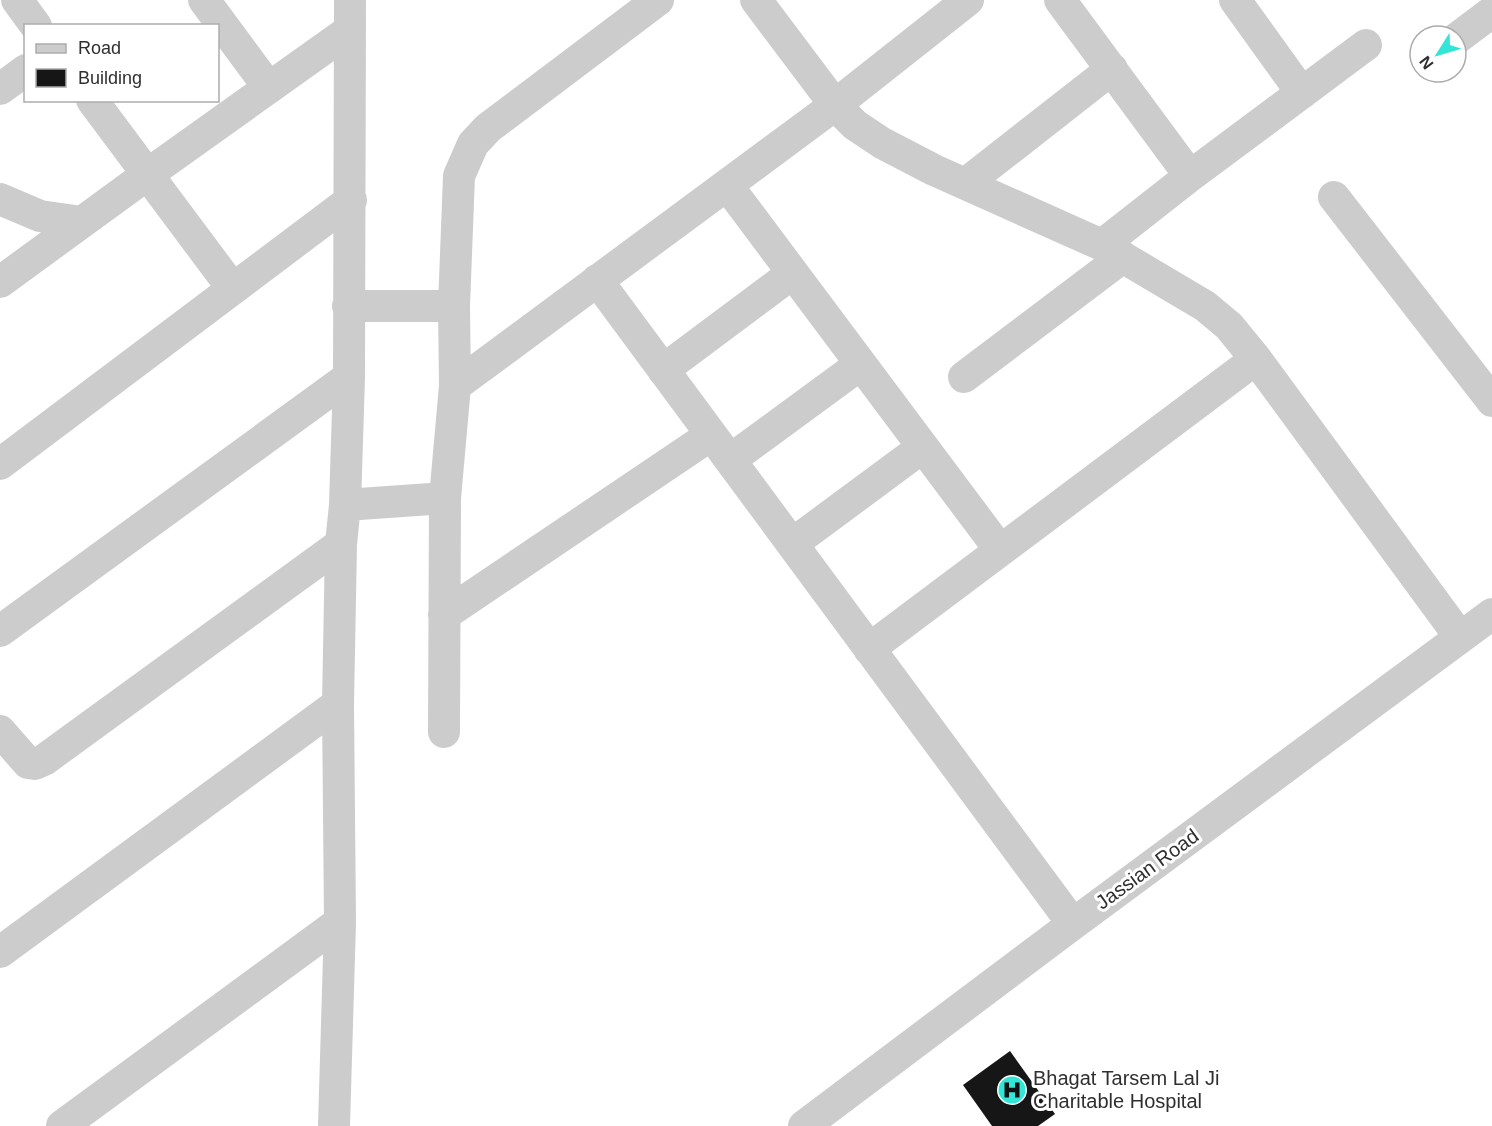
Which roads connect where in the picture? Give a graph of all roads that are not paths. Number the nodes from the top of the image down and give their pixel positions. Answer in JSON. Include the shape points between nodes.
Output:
{"nodes":[{"id":1,"x":17,"y":0,"type":"edge"},
{"id":2,"x":204,"y":0,"type":"edge"},
{"id":3,"x":658,"y":0,"type":"edge"},
{"id":4,"x":756,"y":0,"type":"edge"},
{"id":5,"x":968,"y":0,"type":"edge"},
{"id":6,"x":1060,"y":0,"type":"edge"},
{"id":7,"x":1235,"y":0,"type":"edge"},
{"id":8,"x":355,"y":11,"type":"edge"},
{"id":9,"x":1492,"y":12,"type":"edge"},
{"id":10,"x":35,"y":24,"type":"edge"},
{"id":11,"x":1468,"y":30,"type":"edge"},
{"id":12,"x":1366,"y":45,"type":"dead end"},
{"id":13,"x":1112,"y":69,"type":"junction"},
{"id":14,"x":24,"y":71,"type":"edge"},
{"id":15,"x":269,"y":87,"type":"junction"},
{"id":16,"x":0,"y":89,"type":"edge"},
{"id":17,"x":1302,"y":93,"type":"junction"},
{"id":18,"x":94,"y":102,"type":"edge"},
{"id":19,"x":835,"y":105,"type":"junction"},
{"id":20,"x":148,"y":174,"type":"junction"},
{"id":21,"x":1190,"y":176,"type":"junction"},
{"id":22,"x":965,"y":184,"type":"junction"},
{"id":23,"x":727,"y":185,"type":"junction"},
{"id":24,"x":1334,"y":197,"type":"dead end"},
{"id":25,"x":0,"y":199,"type":"edge"},
{"id":26,"x":351,"y":200,"type":"junction"},
{"id":27,"x":81,"y":222,"type":"junction"},
{"id":28,"x":1113,"y":251,"type":"junction"},
{"id":29,"x":793,"y":273,"type":"junction"},
{"id":30,"x":597,"y":280,"type":"junction"},
{"id":31,"x":0,"y":282,"type":"edge"},
{"id":32,"x":233,"y":289,"type":"junction"},
{"id":33,"x":348,"y":306,"type":"junction"},
{"id":34,"x":454,"y":306,"type":"junction"},
{"id":35,"x":1256,"y":359,"type":"junction"},
{"id":36,"x":861,"y":364,"type":"junction"},
{"id":37,"x":663,"y":370,"type":"junction"},
{"id":38,"x":349,"y":377,"type":"junction"},
{"id":39,"x":964,"y":377,"type":"dead end"},
{"id":40,"x":455,"y":386,"type":"junction"},
{"id":41,"x":1492,"y":401,"type":"edge"},
{"id":42,"x":711,"y":435,"type":"junction"},
{"id":43,"x":923,"y":447,"type":"junction"},
{"id":44,"x":730,"y":460,"type":"junction"},
{"id":45,"x":0,"y":464,"type":"edge"},
{"id":46,"x":445,"y":498,"type":"junction"},
{"id":47,"x":345,"y":505,"type":"junction"},
{"id":48,"x":341,"y":544,"type":"junction"},
{"id":49,"x":792,"y":544,"type":"junction"},
{"id":50,"x":1000,"y":550,"type":"junction"},
{"id":51,"x":1492,"y":614,"type":"edge"},
{"id":52,"x":444,"y":615,"type":"junction"},
{"id":53,"x":0,"y":631,"type":"edge"},
{"id":54,"x":1460,"y":637,"type":"junction"},
{"id":55,"x":869,"y":649,"type":"junction"},
{"id":56,"x":338,"y":704,"type":"junction"},
{"id":57,"x":0,"y":731,"type":"edge"},
{"id":58,"x":444,"y":732,"type":"dead end"},
{"id":59,"x":340,"y":922,"type":"junction"},
{"id":60,"x":1073,"y":924,"type":"junction"},
{"id":61,"x":0,"y":952,"type":"edge"},
{"id":62,"x":62,"y":1126,"type":"edge"},
{"id":63,"x":334,"y":1126,"type":"edge"},
{"id":64,"x":804,"y":1126,"type":"edge"}],
"edges":[{"from":1,"to":10,"type":"street"},
{"from":2,"to":15,"type":"street"},
{"from":3,"to":34,"type":"street","via":[[472,144],[459,176]]},
{"from":4,"to":19,"type":"street"},
{"from":5,"to":19,"type":"street"},
{"from":6,"to":13,"type":"street"},
{"from":7,"to":17,"type":"street"},
{"from":8,"to":15,"type":"street"},
{"from":8,"to":26,"type":"street"},
{"from":9,"to":11,"type":"street"},
{"from":12,"to":17,"type":"street"},
{"from":13,"to":21,"type":"street"},
{"from":13,"to":22,"type":"street"},
{"from":14,"to":16,"type":"street"},
{"from":15,"to":20,"type":"street"},
{"from":17,"to":21,"type":"street"},
{"from":18,"to":20,"type":"street"},
{"from":19,"to":22,"type":"street","via":[[882,143]]},
{"from":19,"to":23,"type":"street"},
{"from":20,"to":27,"type":"street"},
{"from":20,"to":32,"type":"street"},
{"from":21,"to":28,"type":"street"},
{"from":22,"to":28,"type":"street"},
{"from":23,"to":29,"type":"street"},
{"from":23,"to":30,"type":"street"},
{"from":24,"to":41,"type":"street"},
{"from":25,"to":27,"type":"street","via":[[40,216]]},
{"from":26,"to":32,"type":"street"},
{"from":26,"to":33,"type":"street"},
{"from":27,"to":31,"type":"street"},
{"from":28,"to":35,"type":"street","via":[[1205,306],[1229,326]]},
{"from":28,"to":39,"type":"street"},
{"from":29,"to":36,"type":"street"},
{"from":29,"to":37,"type":"street"},
{"from":30,"to":37,"type":"street"},
{"from":30,"to":40,"type":"street"},
{"from":32,"to":45,"type":"street"},
{"from":33,"to":34,"type":"street"},
{"from":33,"to":38,"type":"street"},
{"from":34,"to":40,"type":"street"},
{"from":35,"to":50,"type":"street"},
{"from":35,"to":54,"type":"street"},
{"from":36,"to":43,"type":"street"},
{"from":36,"to":44,"type":"street"},
{"from":37,"to":42,"type":"street"},
{"from":38,"to":47,"type":"street"},
{"from":38,"to":53,"type":"street"},
{"from":40,"to":46,"type":"street"},
{"from":42,"to":44,"type":"street"},
{"from":42,"to":52,"type":"street"},
{"from":43,"to":49,"type":"street"},
{"from":43,"to":50,"type":"street"},
{"from":44,"to":49,"type":"street"},
{"from":46,"to":47,"type":"street"},
{"from":46,"to":52,"type":"street"},
{"from":47,"to":48,"type":"street"},
{"from":48,"to":56,"type":"street"},
{"from":48,"to":57,"type":"street","via":[[44,760],[28,763]]},
{"from":49,"to":55,"type":"street"},
{"from":50,"to":55,"type":"street"},
{"from":51,"to":54,"type":"street","name":"Jassian Road"},
{"from":52,"to":58,"type":"street"},
{"from":54,"to":60,"type":"street","name":"Jassian Road"},
{"from":55,"to":60,"type":"street"},
{"from":56,"to":59,"type":"street"},
{"from":56,"to":61,"type":"street"},
{"from":59,"to":62,"type":"street"},
{"from":59,"to":63,"type":"street"},
{"from":60,"to":64,"type":"street","name":"Jassian Road"}]}
